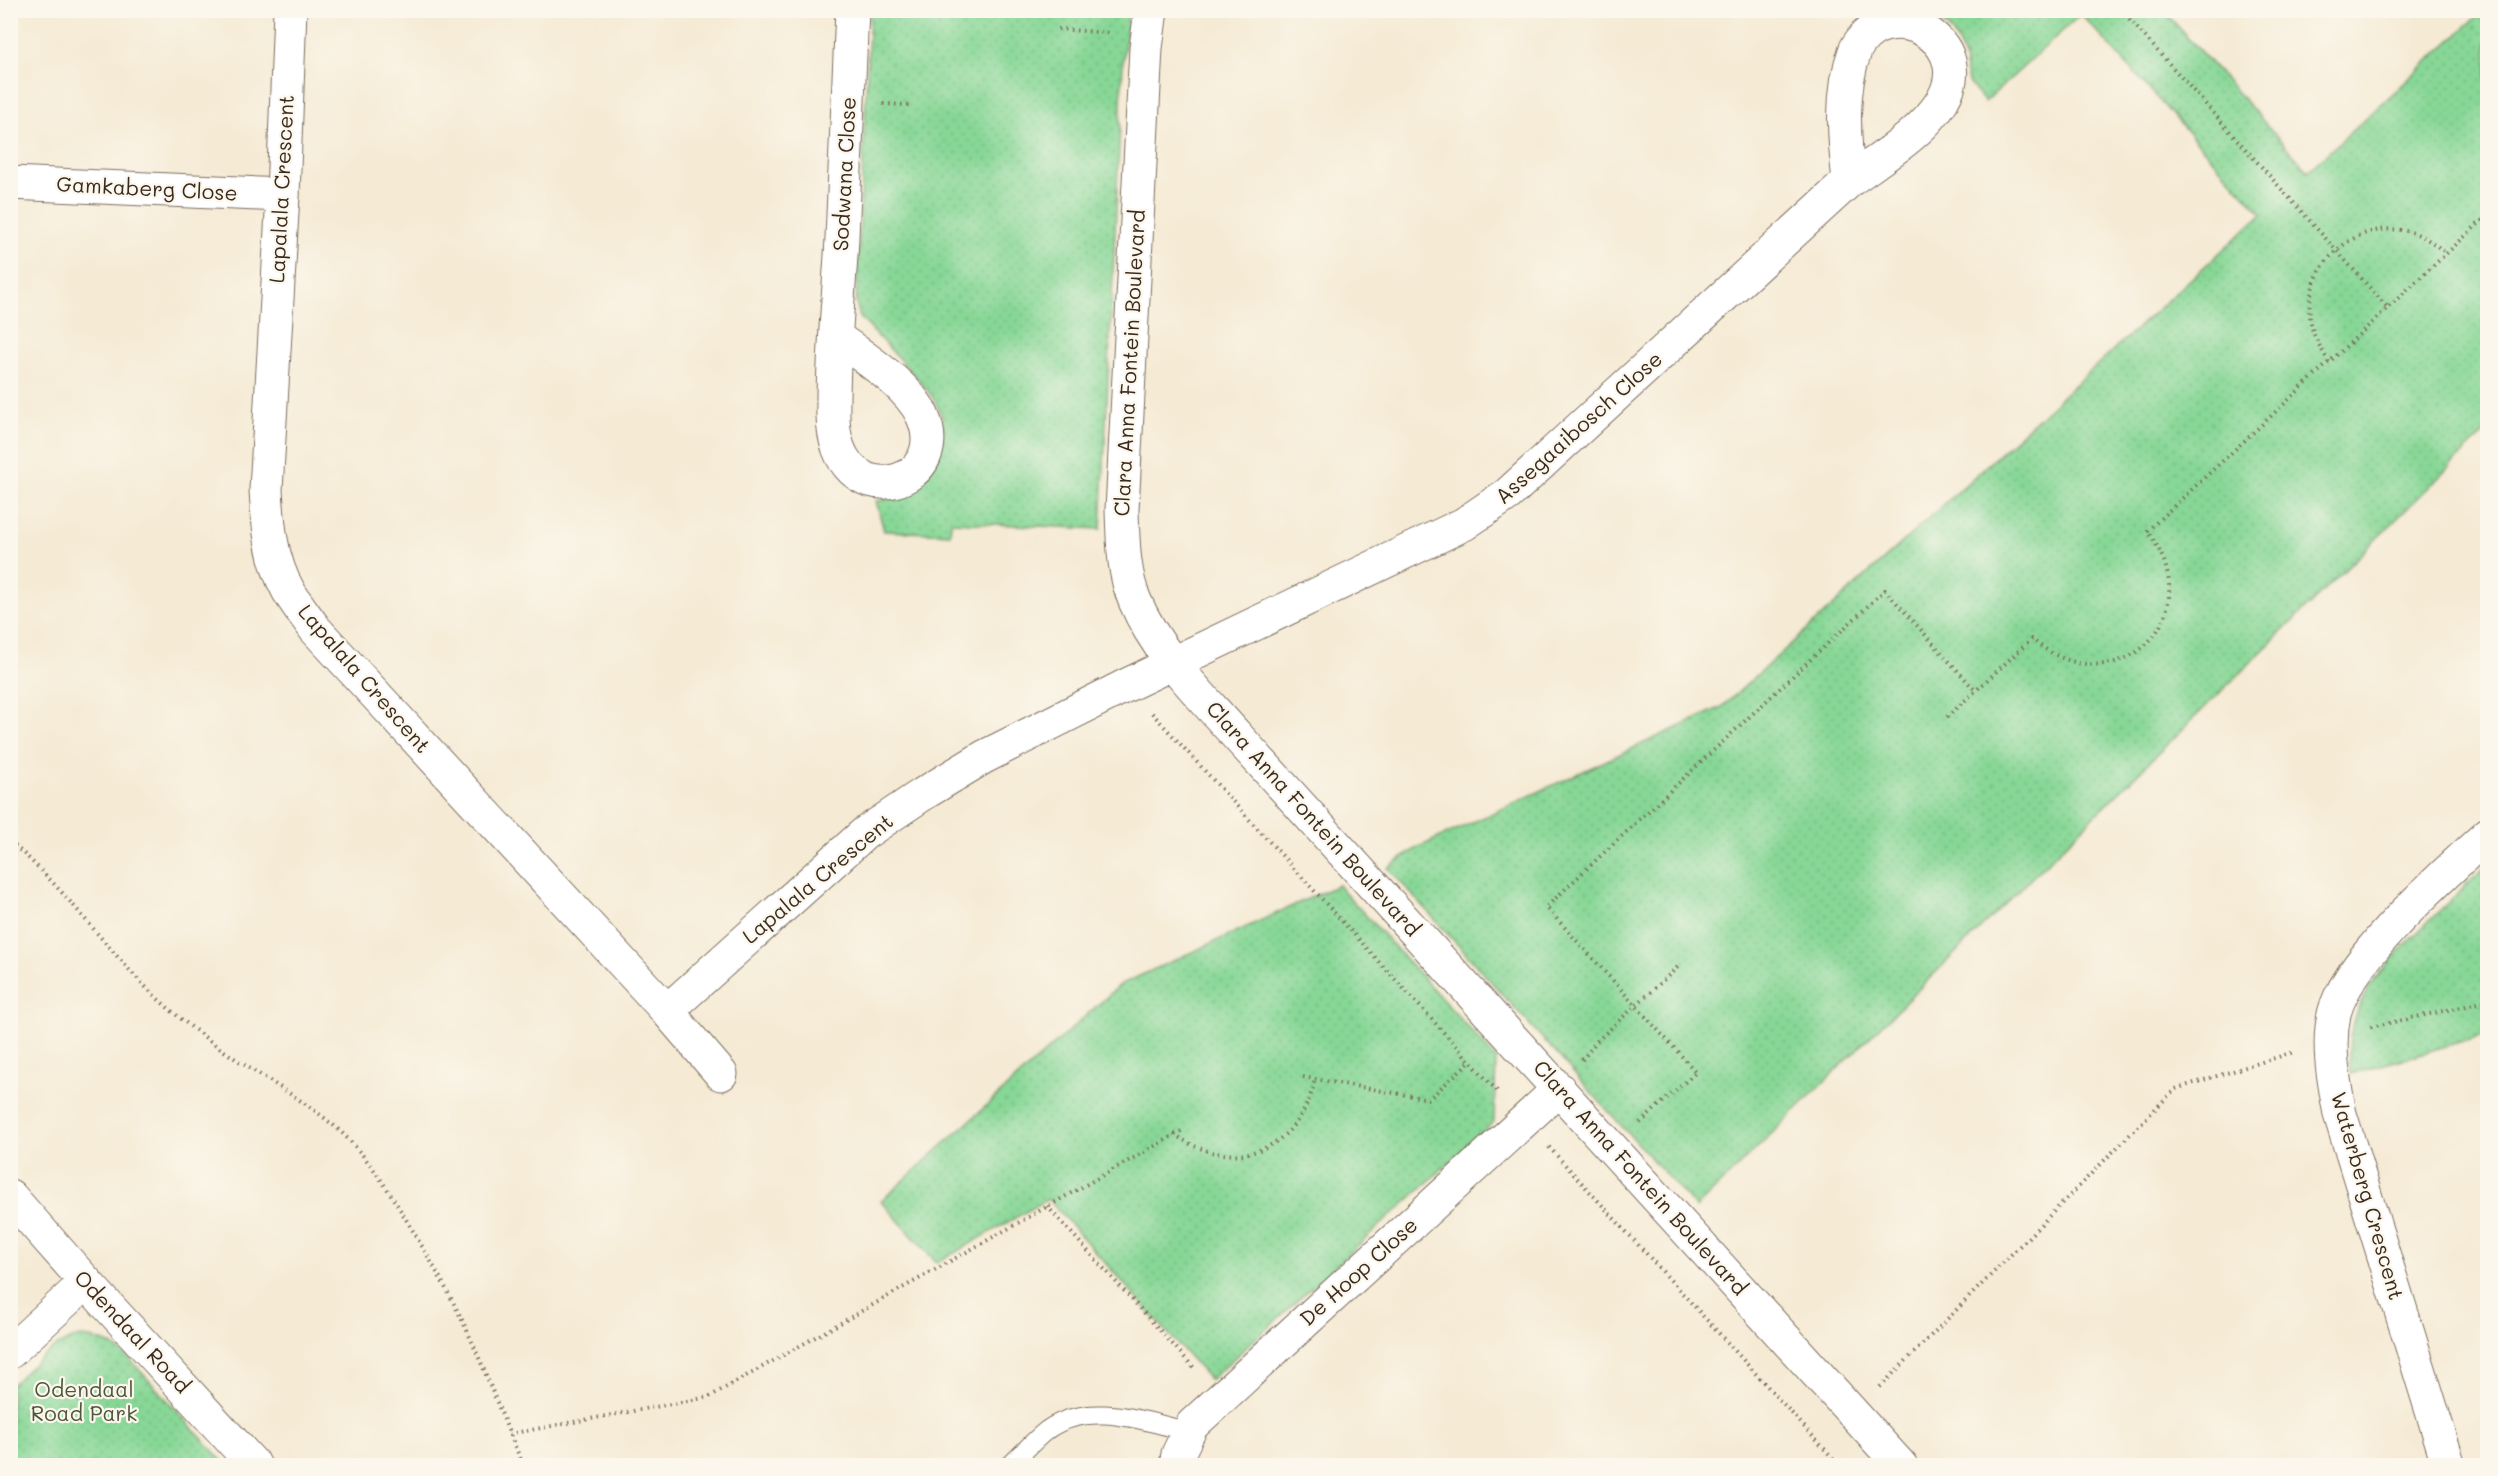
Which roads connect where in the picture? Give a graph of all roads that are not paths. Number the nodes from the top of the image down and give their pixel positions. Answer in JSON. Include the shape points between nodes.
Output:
{"nodes":[{"id":1,"x":290,"y":10,"type":"edge"},
{"id":2,"x":852,"y":10,"type":"edge"},
{"id":3,"x":1149,"y":23,"type":"edge"},
{"id":4,"x":1849,"y":181,"type":"junction"},
{"id":5,"x":10,"y":183,"type":"edge"},
{"id":6,"x":283,"y":195,"type":"junction"},
{"id":7,"x":836,"y":337,"type":"dead end"},
{"id":8,"x":1172,"y":663,"type":"junction"},
{"id":9,"x":2487,"y":834,"type":"edge"},
{"id":10,"x":667,"y":1011,"type":"junction"},
{"id":11,"x":721,"y":1074,"type":"dead end"},
{"id":12,"x":1559,"y":1089,"type":"junction"},
{"id":13,"x":10,"y":1196,"type":"edge"},
{"id":14,"x":86,"y":1282,"type":"junction"},
{"id":15,"x":10,"y":1352,"type":"edge"},
{"id":16,"x":1187,"y":1431,"type":"junction"},
{"id":17,"x":255,"y":1466,"type":"edge"},
{"id":18,"x":1009,"y":1466,"type":"edge"},
{"id":19,"x":1176,"y":1466,"type":"edge"},
{"id":20,"x":1902,"y":1466,"type":"edge"},
{"id":21,"x":2449,"y":1466,"type":"edge"}],
"edges":[{"from":1,"to":6,"type":"street","name":"Lapalala Crescent"},
{"from":2,"to":7,"type":"street","name":"Sodwana Close"},
{"from":3,"to":8,"type":"street","name":"Clara Anna Fontein Boulevard","via":[[1123,546],[1135,600]]},
{"from":4,"to":4,"type":"street","name":"Assegaaibosch Close","via":[[1844,139],[1847,87],[1856,49],[1871,29],[1884,21],[1900,17],[1927,24],[1938,34],[1950,61],[1943,99],[1901,142]]},
{"from":4,"to":8,"type":"street","name":"Assegaaibosch Close","via":[[1508,494],[1464,524]]},
{"from":5,"to":6,"type":"street","name":"Gamkaberg Close"},
{"from":6,"to":10,"type":"street","name":"Lapalala Crescent","via":[[266,490],[268,529],[287,589],[315,629]]},
{"from":8,"to":10,"type":"street","name":"Lapalala Crescent","via":[[984,757],[865,833]]},
{"from":8,"to":12,"type":"street","name":"Clara Anna Fontein Boulevard"},
{"from":9,"to":21,"type":"street","name":"Waterberg Crescent","via":[[2374,948],[2349,980],[2335,1012],[2331,1038],[2340,1114]]},
{"from":10,"to":11,"type":"street","name":"Lapalala Crescent"},
{"from":12,"to":16,"type":"street","name":"De Hoop Close"},
{"from":12,"to":20,"type":"street","name":"Clara Anna Fontein Boulevard"},
{"from":13,"to":14,"type":"street","name":"Odendaal Road"},
{"from":14,"to":15,"type":"street"},
{"from":14,"to":17,"type":"street","name":"Odendaal Road"},
{"from":16,"to":18,"type":"lane","via":[[1108,1414],[1077,1416],[1047,1431]]},
{"from":16,"to":19,"type":"street","name":"De Hoop Close"}]}
